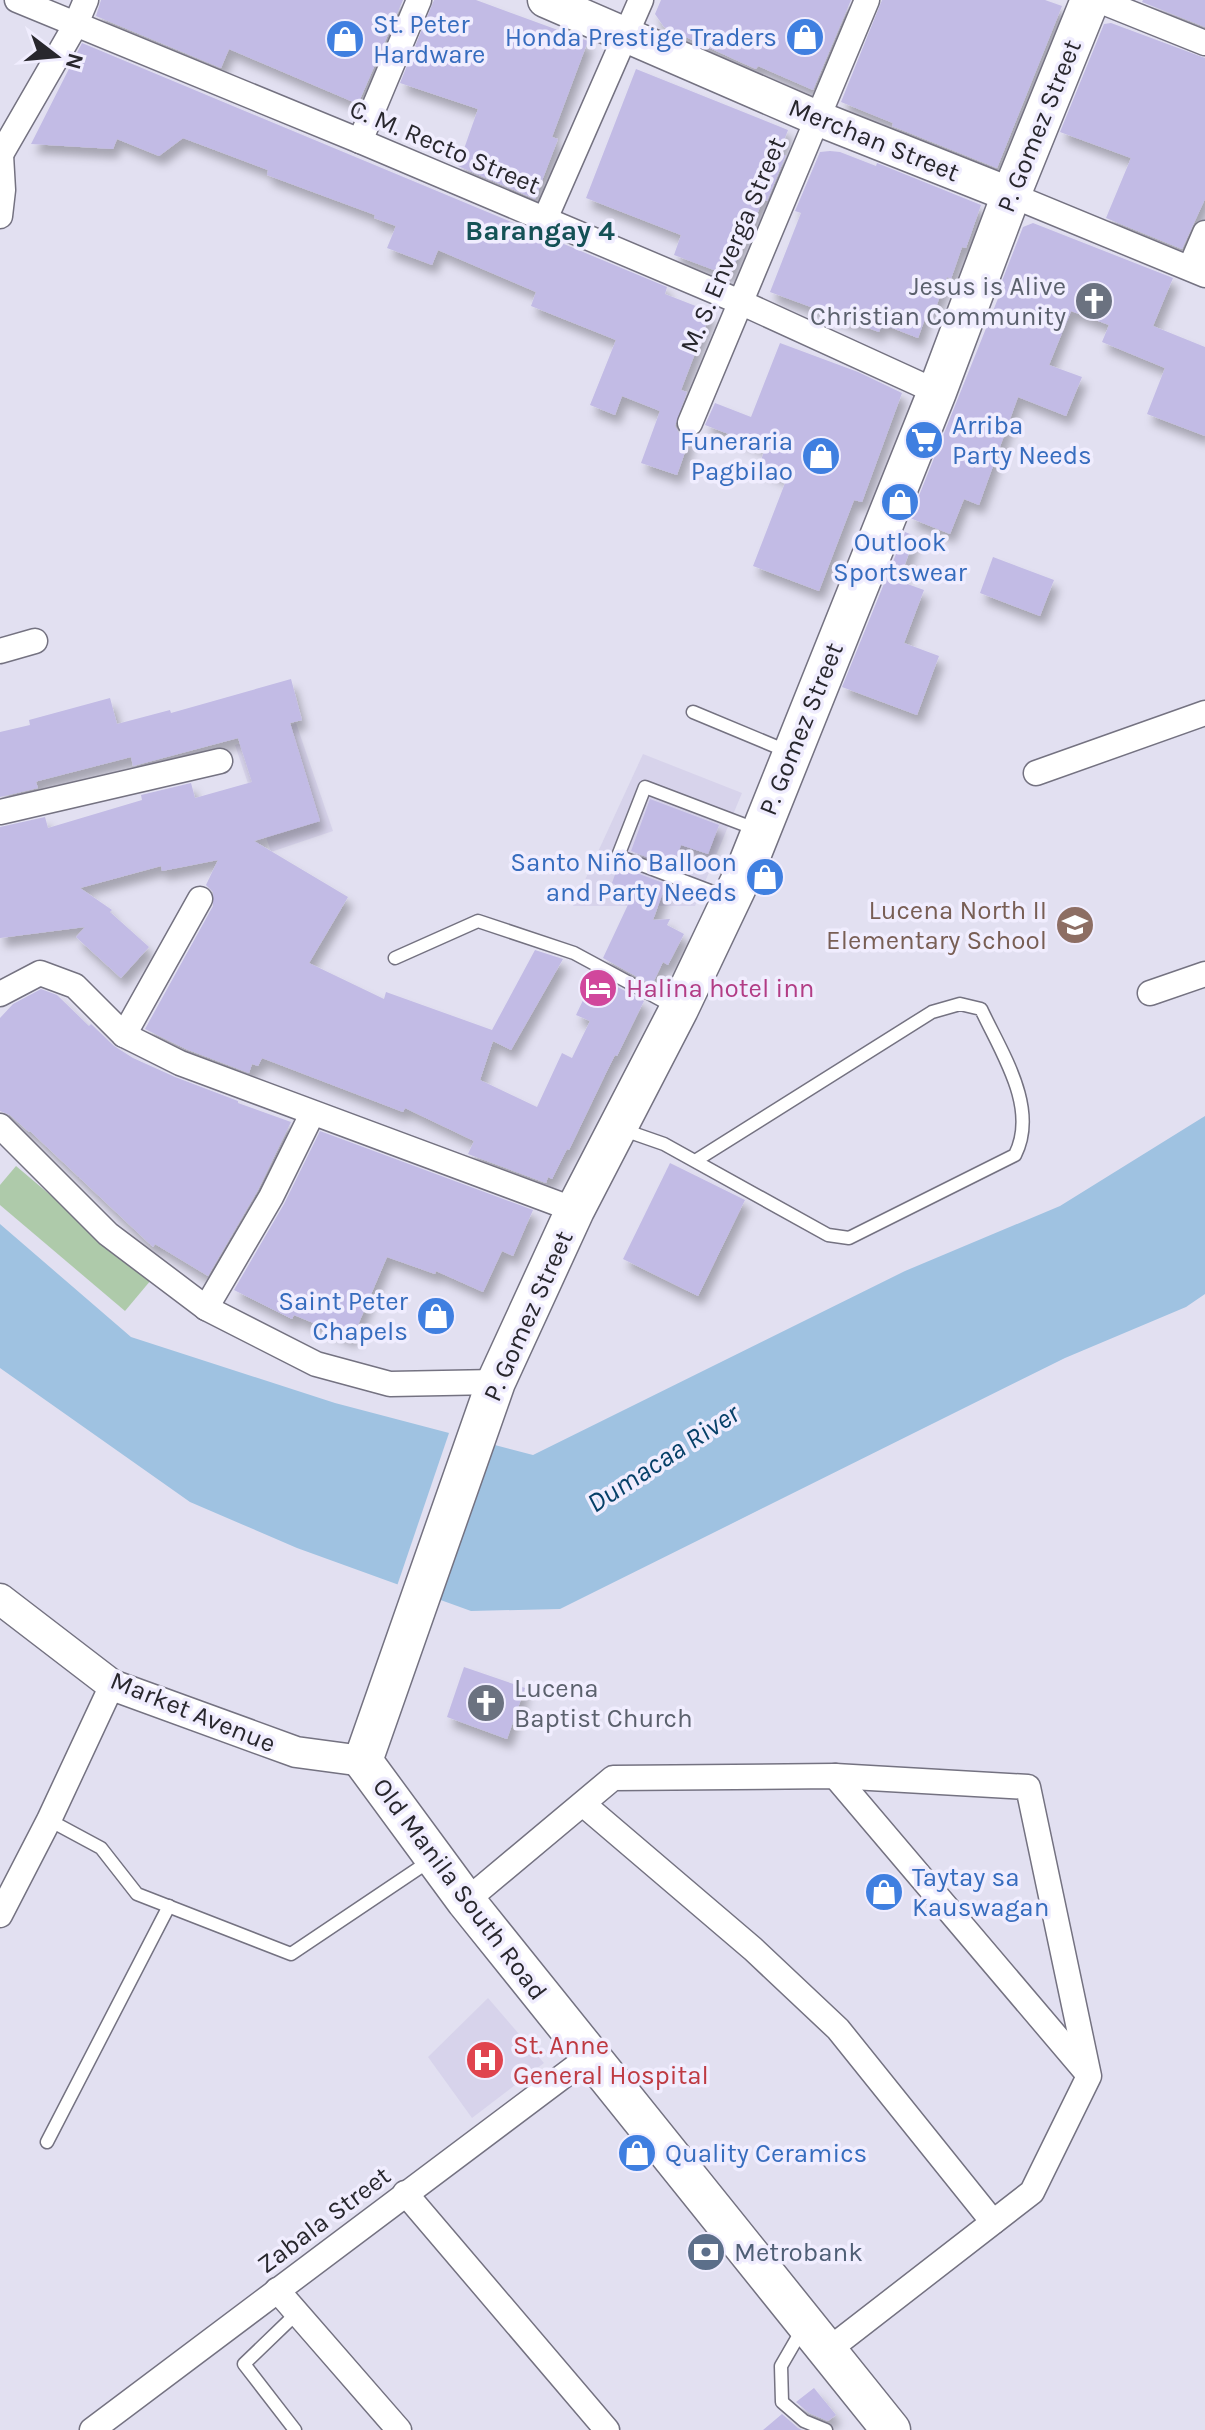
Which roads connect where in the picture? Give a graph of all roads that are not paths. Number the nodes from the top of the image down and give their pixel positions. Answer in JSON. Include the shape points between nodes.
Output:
{"nodes":[{"id":1,"x":17,"y":0,"type":"edge"},
{"id":2,"x":86,"y":0,"type":"edge"},
{"id":3,"x":419,"y":0,"type":"edge"},
{"id":4,"x":545,"y":0,"type":"edge"},
{"id":5,"x":641,"y":0,"type":"edge"},
{"id":6,"x":867,"y":0,"type":"edge"},
{"id":7,"x":1090,"y":0,"type":"edge"},
{"id":8,"x":1098,"y":0,"type":"edge"},
{"id":9,"x":75,"y":26,"type":"junction"},
{"id":10,"x":626,"y":34,"type":"junction"},
{"id":11,"x":1205,"y":43,"type":"edge"},
{"id":12,"x":817,"y":118,"type":"junction"},
{"id":13,"x":360,"y":141,"type":"junction"},
{"id":14,"x":1,"y":156,"type":"edge"},
{"id":15,"x":1011,"y":195,"type":"junction"},
{"id":16,"x":0,"y":216,"type":"edge"},
{"id":17,"x":545,"y":219,"type":"junction"},
{"id":18,"x":1205,"y":233,"type":"edge"},
{"id":19,"x":1198,"y":271,"type":"edge"},
{"id":20,"x":740,"y":302,"type":"junction"},
{"id":21,"x":937,"y":392,"type":"junction"},
{"id":22,"x":690,"y":423,"type":"dead end"},
{"id":23,"x":35,"y":641,"type":"dead end"},
{"id":24,"x":0,"y":651,"type":"edge"},
{"id":25,"x":693,"y":712,"type":"dead end"},
{"id":26,"x":1205,"y":713,"type":"edge"},
{"id":27,"x":792,"y":753,"type":"junction"},
{"id":28,"x":220,"y":761,"type":"dead end"},
{"id":29,"x":1036,"y":773,"type":"dead end"},
{"id":30,"x":0,"y":812,"type":"edge"},
{"id":31,"x":760,"y":830,"type":"junction"},
{"id":32,"x":200,"y":899,"type":"dead end"},
{"id":33,"x":732,"y":900,"type":"junction"},
{"id":34,"x":395,"y":958,"type":"dead end"},
{"id":35,"x":1205,"y":974,"type":"edge"},
{"id":36,"x":1150,"y":993,"type":"dead end"},
{"id":37,"x":0,"y":994,"type":"edge"},
{"id":38,"x":679,"y":1009,"type":"junction"},
{"id":39,"x":124,"y":1035,"type":"junction"},
{"id":40,"x":312,"y":1114,"type":"junction"},
{"id":41,"x":0,"y":1126,"type":"edge"},
{"id":42,"x":618,"y":1128,"type":"junction"},
{"id":43,"x":695,"y":1161,"type":"junction"},
{"id":44,"x":575,"y":1210,"type":"junction"},
{"id":45,"x":206,"y":1308,"type":"junction"},
{"id":46,"x":496,"y":1382,"type":"junction"},
{"id":47,"x":475,"y":1440,"type":"joint"},
{"id":48,"x":0,"y":1599,"type":"edge"},
{"id":49,"x":112,"y":1685,"type":"junction"},
{"id":50,"x":363,"y":1761,"type":"junction"},
{"id":51,"x":835,"y":1776,"type":"junction"},
{"id":52,"x":583,"y":1804,"type":"junction"},
{"id":53,"x":49,"y":1820,"type":"junction"},
{"id":54,"x":434,"y":1858,"type":"junction"},
{"id":55,"x":7,"y":1883,"type":"edge"},
{"id":56,"x":466,"y":1901,"type":"junction"},
{"id":57,"x":169,"y":1906,"type":"junction"},
{"id":58,"x":0,"y":1915,"type":"edge"},
{"id":59,"x":590,"y":2056,"type":"junction"},
{"id":60,"x":1089,"y":2076,"type":"junction"},
{"id":61,"x":47,"y":2142,"type":"dead end"},
{"id":62,"x":405,"y":2193,"type":"junction"},
{"id":63,"x":993,"y":2222,"type":"junction"},
{"id":64,"x":277,"y":2290,"type":"junction"},
{"id":65,"x":297,"y":2313,"type":"junction"},
{"id":66,"x":816,"y":2337,"type":"junction"},
{"id":67,"x":884,"y":2429,"type":"edge"},
{"id":68,"x":92,"y":2430,"type":"edge"},
{"id":69,"x":295,"y":2430,"type":"edge"},
{"id":70,"x":399,"y":2430,"type":"edge"},
{"id":71,"x":607,"y":2430,"type":"edge"},
{"id":72,"x":826,"y":2430,"type":"edge"}],
"edges":[{"from":1,"to":9,"type":"street","name":"C. M. Recto Street"},
{"from":2,"to":9,"type":"street"},
{"from":3,"to":13,"type":"street"},
{"from":4,"to":10,"type":"main road","name":"Merchan Street"},
{"from":5,"to":10,"type":"street"},
{"from":6,"to":12,"type":"street","name":"M. S. Enverga Street"},
{"from":7,"to":15,"type":"main road","name":"P. Gomez Street"},
{"from":8,"to":11,"type":"street"},
{"from":9,"to":13,"type":"street","name":"C. M. Recto Street"},
{"from":9,"to":14,"type":"street"},
{"from":10,"to":12,"type":"main road","name":"Merchan Street"},
{"from":10,"to":17,"type":"street"},
{"from":12,"to":15,"type":"main road","name":"Merchan Street"},
{"from":12,"to":20,"type":"street","name":"M. S. Enverga Street"},
{"from":13,"to":17,"type":"street","name":"C. M. Recto Street"},
{"from":14,"to":16,"type":"street"},
{"from":15,"to":19,"type":"street","name":"Merchan Street"},
{"from":15,"to":21,"type":"main road","name":"P. Gomez Street"},
{"from":17,"to":20,"type":"street","name":"C. M. Recto Street"},
{"from":18,"to":19,"type":"street"},
{"from":20,"to":21,"type":"street","name":"C. M. Recto Street"},
{"from":20,"to":22,"type":"street","name":"M. S. Enverga Street"},
{"from":21,"to":27,"type":"main road","name":"P. Gomez Street"},
{"from":23,"to":24,"type":"street"},
{"from":25,"to":27,"type":"lane"},
{"from":26,"to":29,"type":"street"},
{"from":27,"to":31,"type":"main road","name":"P. Gomez Street"},
{"from":28,"to":30,"type":"street"},
{"from":31,"to":33,"type":"main road","name":"P. Gomez Street"},
{"from":31,"to":33,"type":"lane","via":[[645,787],[618,856]]},
{"from":32,"to":39,"type":"street"},
{"from":33,"to":38,"type":"main road","name":"P. Gomez Street"},
{"from":34,"to":38,"type":"lane","via":[[478,921],[574,953]]},
{"from":35,"to":36,"type":"street"},
{"from":37,"to":39,"type":"street","via":[[40,973],[75,986]]},
{"from":38,"to":42,"type":"main road","name":"P. Gomez Street"},
{"from":39,"to":40,"type":"street","via":[[180,1063]]},
{"from":40,"to":44,"type":"street"},
{"from":40,"to":45,"type":"street"},
{"from":41,"to":45,"type":"street","via":[[108,1234]]},
{"from":42,"to":43,"type":"lane"},
{"from":42,"to":44,"type":"main road","name":"P. Gomez Street"},
{"from":43,"to":43,"type":"lane","via":[[828,1235],[849,1238],[1015,1155],[1024,1124],[1015,1081],[981,1009],[960,1004],[932,1012]]},
{"from":44,"to":46,"type":"main road","name":"P. Gomez Street"},
{"from":45,"to":46,"type":"street","via":[[316,1364],[390,1384]]},
{"from":46,"to":47,"type":"main road","name":"P. Gomez Street"},
{"from":47,"to":50,"type":"main road","name":"Old Manila South Road"},
{"from":48,"to":49,"type":"street","name":"Market Avenue"},
{"from":49,"to":50,"type":"street","name":"Market Avenue","via":[[296,1752]]},
{"from":49,"to":53,"type":"street"},
{"from":50,"to":54,"type":"main road","name":"Old Manila South Road"},
{"from":51,"to":52,"type":"street","via":[[613,1778]]},
{"from":51,"to":60,"type":"street"},
{"from":51,"to":60,"type":"street","via":[[1028,1787]]},
{"from":52,"to":56,"type":"street"},
{"from":52,"to":63,"type":"street","via":[[838,2029]]},
{"from":53,"to":55,"type":"street"},
{"from":53,"to":57,"type":"lane","via":[[101,1848],[137,1894]]},
{"from":54,"to":56,"type":"main road","name":"Old Manila South Road"},
{"from":54,"to":57,"type":"lane","via":[[291,1954]]},
{"from":55,"to":58,"type":"street"},
{"from":56,"to":59,"type":"main road","name":"Old Manila South Road"},
{"from":57,"to":61,"type":"lane"},
{"from":59,"to":62,"type":"street","name":"Zabala Street"},
{"from":59,"to":66,"type":"main road","name":"Old Manila South Road"},
{"from":60,"to":63,"type":"street","via":[[1032,2192]]},
{"from":62,"to":64,"type":"street","name":"Zabala Street"},
{"from":62,"to":71,"type":"street"},
{"from":63,"to":66,"type":"street"},
{"from":64,"to":65,"type":"street"},
{"from":64,"to":68,"type":"street","name":"Zabala Street"},
{"from":65,"to":69,"type":"lane","via":[[244,2364]]},
{"from":65,"to":70,"type":"street"},
{"from":66,"to":67,"type":"main road","name":"Old Manila South Road"},
{"from":66,"to":72,"type":"lane","via":[[781,2366],[782,2402],[804,2421]]}]}
